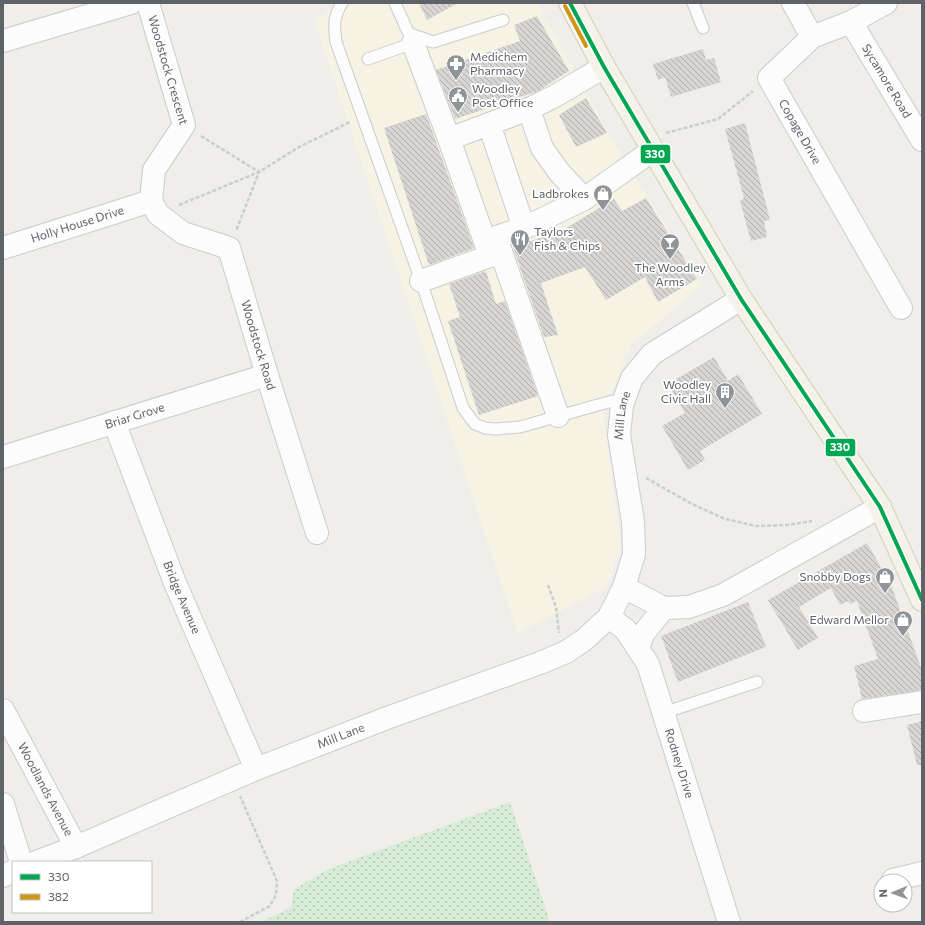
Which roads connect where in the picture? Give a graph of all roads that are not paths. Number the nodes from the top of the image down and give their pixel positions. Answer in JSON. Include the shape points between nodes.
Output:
{"nodes":[{"id":1,"x":131,"y":3,"type":"edge"},
{"id":2,"x":148,"y":3,"type":"edge"},
{"id":3,"x":342,"y":3,"type":"edge"},
{"id":4,"x":394,"y":3,"type":"edge"},
{"id":5,"x":570,"y":3,"type":"edge"},
{"id":6,"x":693,"y":3,"type":"edge"},
{"id":7,"x":792,"y":3,"type":"edge"},
{"id":8,"x":886,"y":3,"type":"edge"},
{"id":9,"x":503,"y":20,"type":"dead end"},
{"id":10,"x":851,"y":22,"type":"junction"},
{"id":11,"x":703,"y":28,"type":"dead end"},
{"id":12,"x":812,"y":37,"type":"junction"},
{"id":13,"x":411,"y":38,"type":"junction"},
{"id":14,"x":3,"y":41,"type":"edge"},
{"id":15,"x":368,"y":59,"type":"dead end"},
{"id":16,"x":604,"y":67,"type":"junction"},
{"id":17,"x":529,"y":109,"type":"junction"},
{"id":18,"x":489,"y":124,"type":"junction"},
{"id":19,"x":449,"y":139,"type":"junction"},
{"id":20,"x":922,"y":140,"type":"edge"},
{"id":21,"x":649,"y":145,"type":"junction"},
{"id":22,"x":584,"y":199,"type":"junction"},
{"id":23,"x":154,"y":207,"type":"junction"},
{"id":24,"x":524,"y":228,"type":"junction"},
{"id":25,"x":3,"y":248,"type":"edge"},
{"id":26,"x":496,"y":254,"type":"junction"},
{"id":27,"x":421,"y":281,"type":"junction"},
{"id":28,"x":741,"y":299,"type":"junction"},
{"id":29,"x":901,"y":308,"type":"dead end"},
{"id":30,"x":267,"y":375,"type":"junction"},
{"id":31,"x":622,"y":405,"type":"junction"},
{"id":32,"x":558,"y":416,"type":"junction"},
{"id":33,"x":114,"y":422,"type":"junction"},
{"id":34,"x":3,"y":457,"type":"edge"},
{"id":35,"x":880,"y":507,"type":"junction"},
{"id":36,"x":317,"y":533,"type":"dead end"},
{"id":37,"x":624,"y":587,"type":"junction"},
{"id":38,"x":922,"y":600,"type":"edge"},
{"id":39,"x":664,"y":608,"type":"junction"},
{"id":40,"x":609,"y":617,"type":"junction"},
{"id":41,"x":638,"y":648,"type":"junction"},
{"id":42,"x":757,"y":682,"type":"dead end"},
{"id":43,"x":922,"y":702,"type":"edge"},
{"id":44,"x":3,"y":710,"type":"edge"},
{"id":45,"x":864,"y":711,"type":"dead end"},
{"id":46,"x":663,"y":713,"type":"junction"},
{"id":47,"x":256,"y":769,"type":"junction"},
{"id":48,"x":3,"y":804,"type":"edge"},
{"id":49,"x":76,"y":847,"type":"junction"},
{"id":50,"x":21,"y":861,"type":"edge"},
{"id":51,"x":39,"y":861,"type":"edge"},
{"id":52,"x":12,"y":872,"type":"edge"},
{"id":53,"x":3,"y":876,"type":"edge"},
{"id":54,"x":729,"y":922,"type":"edge"}],
"edges":[{"from":1,"to":14,"type":"street"},
{"from":2,"to":23,"type":"street","name":"Woodstock Crescent","via":[[184,125],[154,170]]},
{"from":3,"to":27,"type":"lane","via":[[336,13],[336,42]]},
{"from":4,"to":13,"type":"lane"},
{"from":5,"to":16,"type":"main road"},
{"from":6,"to":11,"type":"lane"},
{"from":7,"to":12,"type":"street"},
{"from":8,"to":10,"type":"street"},
{"from":9,"to":13,"type":"lane","via":[[434,42]]},
{"from":10,"to":12,"type":"street"},
{"from":10,"to":20,"type":"street","name":"Sycamore Road"},
{"from":12,"to":29,"type":"street","name":"Copage Drive","via":[[769,78]]},
{"from":13,"to":15,"type":"lane"},
{"from":13,"to":19,"type":"street"},
{"from":16,"to":17,"type":"street"},
{"from":16,"to":21,"type":"main road"},
{"from":17,"to":18,"type":"street"},
{"from":17,"to":22,"type":"street","via":[[542,148],[559,172]]},
{"from":18,"to":19,"type":"street"},
{"from":18,"to":24,"type":"street"},
{"from":19,"to":26,"type":"street"},
{"from":21,"to":22,"type":"street"},
{"from":21,"to":28,"type":"main road"},
{"from":22,"to":24,"type":"street"},
{"from":23,"to":25,"type":"street","name":"Holly House Drive"},
{"from":23,"to":30,"type":"street","name":"Woodstock Road","via":[[183,233],[229,248]]},
{"from":24,"to":26,"type":"street","via":[[496,237]]},
{"from":26,"to":27,"type":"street"},
{"from":26,"to":32,"type":"street"},
{"from":27,"to":32,"type":"lane","via":[[463,408],[475,424],[496,429],[520,427]]},
{"from":28,"to":31,"type":"street","name":"Mill Lane","via":[[652,354],[632,378]]},
{"from":28,"to":35,"type":"main road"},
{"from":30,"to":33,"type":"street","name":"Briar Grove"},
{"from":30,"to":36,"type":"street","name":"Woodstock Road"},
{"from":31,"to":32,"type":"lane","via":[[612,401]]},
{"from":31,"to":37,"type":"street","name":"Mill Lane","via":[[619,435],[633,522],[634,554]]},
{"from":33,"to":34,"type":"street","name":"Briar Grove"},
{"from":33,"to":47,"type":"street","name":"Bridge Avenue","via":[[175,582]]},
{"from":35,"to":38,"type":"main road"},
{"from":35,"to":39,"type":"street","via":[[723,594],[689,607]]},
{"from":37,"to":39,"type":"street"},
{"from":37,"to":40,"type":"street","name":"Mill Lane"},
{"from":39,"to":41,"type":"street","via":[[643,634]]},
{"from":40,"to":41,"type":"street","name":"Rodney Drive","via":[[625,629]]},
{"from":40,"to":47,"type":"street","name":"Mill Lane","via":[[584,640],[566,652]]},
{"from":41,"to":46,"type":"street","name":"Rodney Drive","via":[[648,664]]},
{"from":42,"to":46,"type":"lane"},
{"from":43,"to":45,"type":"street"},
{"from":44,"to":49,"type":"street","name":"Woodlands Avenue"},
{"from":46,"to":54,"type":"street","name":"Rodney Drive"},
{"from":47,"to":49,"type":"street","name":"Mill Lane"},
{"from":48,"to":50,"type":"street"},
{"from":49,"to":51,"type":"street","name":"Mill Lane"},
{"from":52,"to":53,"type":"street"}]}
